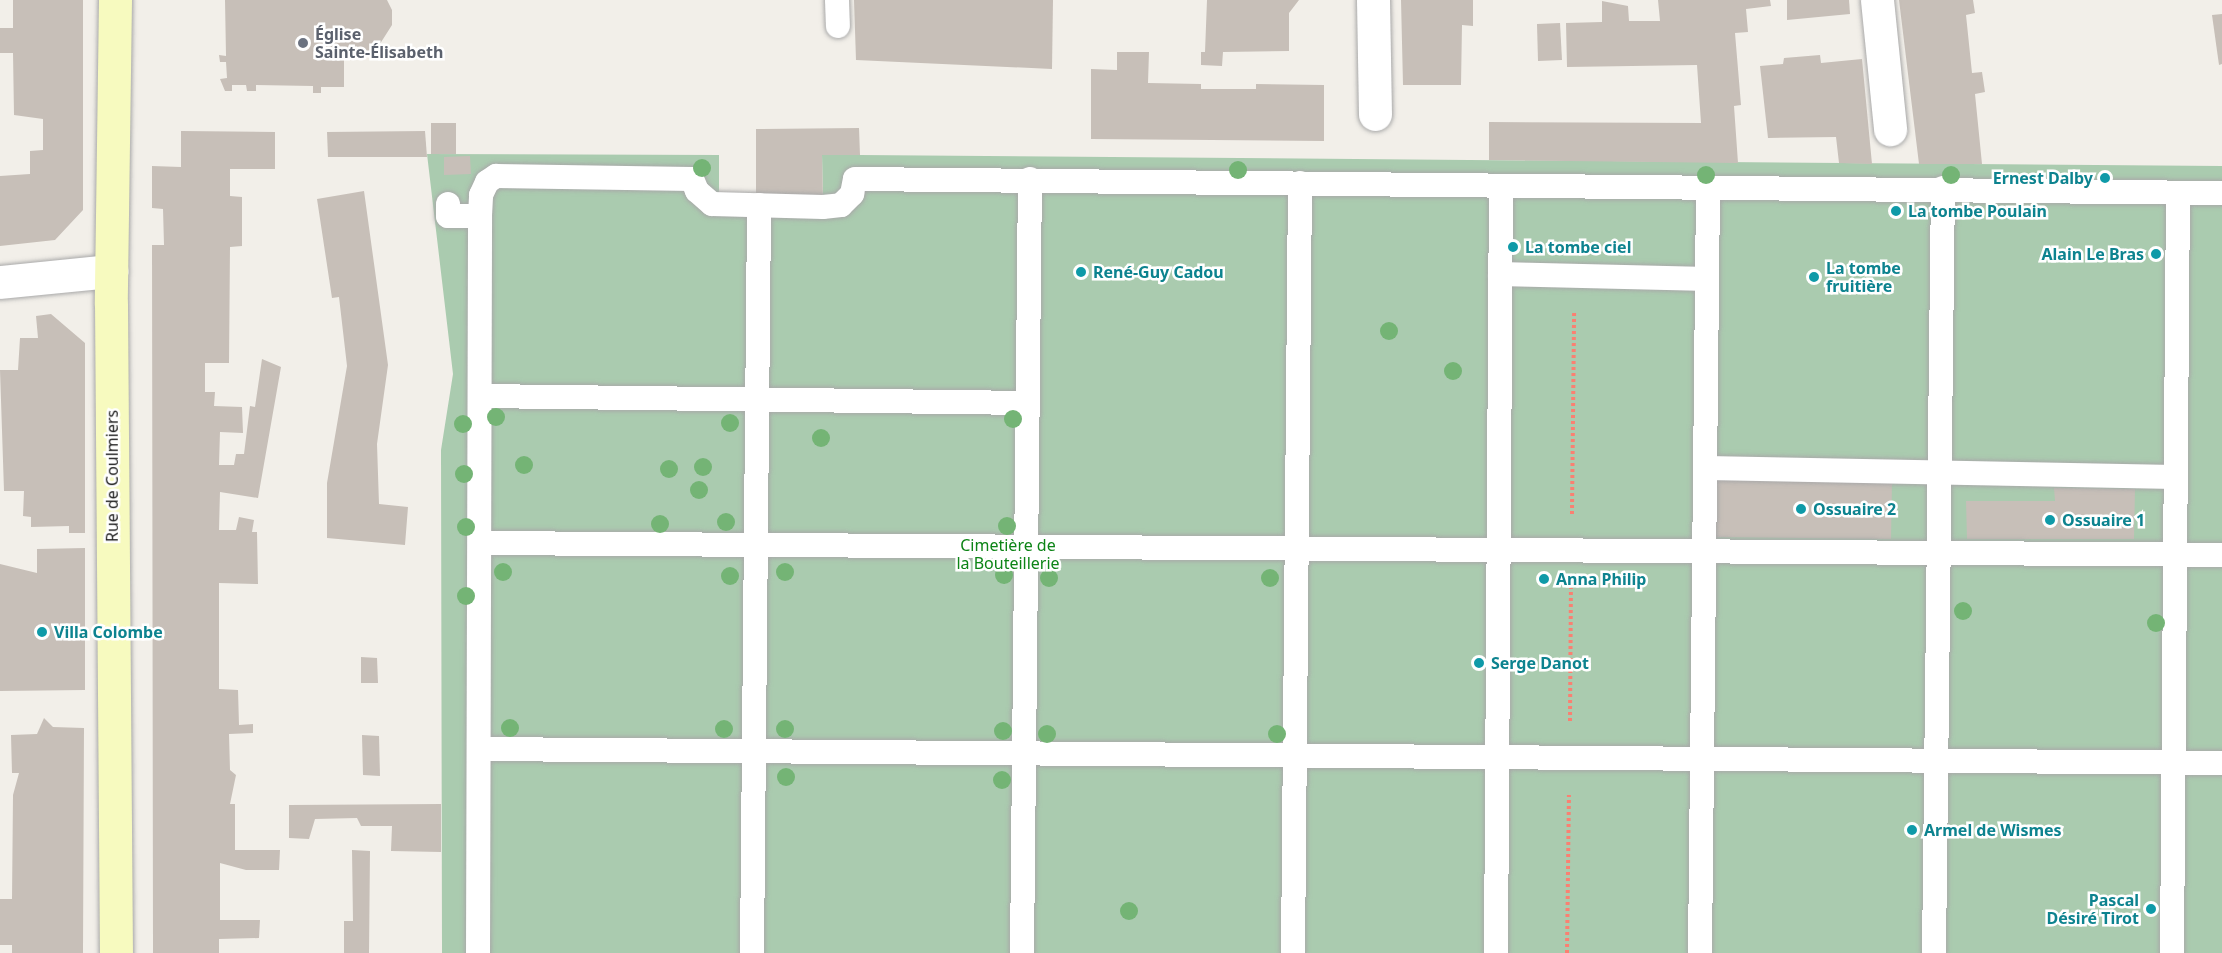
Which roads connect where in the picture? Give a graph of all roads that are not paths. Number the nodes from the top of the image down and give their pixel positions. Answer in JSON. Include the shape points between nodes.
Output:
{"nodes":[{"id":1,"x":115,"y":0,"type":"edge"},
{"id":2,"x":837,"y":0,"type":"edge"},
{"id":3,"x":1373,"y":0,"type":"edge"},
{"id":4,"x":1877,"y":0,"type":"edge"},
{"id":5,"x":838,"y":26,"type":"dead end"},
{"id":6,"x":1375,"y":114,"type":"dead end"},
{"id":7,"x":1890,"y":129,"type":"dead end"},
{"id":8,"x":1030,"y":179,"type":"junction"},
{"id":9,"x":1300,"y":183,"type":"junction"},
{"id":10,"x":1501,"y":186,"type":"junction"},
{"id":11,"x":1708,"y":188,"type":"junction"},
{"id":12,"x":1943,"y":188,"type":"junction"},
{"id":13,"x":2222,"y":193,"type":"edge"},
{"id":14,"x":2178,"y":194,"type":"junction"},
{"id":15,"x":448,"y":204,"type":"dead end"},
{"id":16,"x":759,"y":206,"type":"junction"},
{"id":17,"x":480,"y":216,"type":"junction"},
{"id":18,"x":111,"y":271,"type":"junction"},
{"id":19,"x":1500,"y":274,"type":"junction"},
{"id":20,"x":1707,"y":279,"type":"junction"},
{"id":21,"x":0,"y":282,"type":"edge"},
{"id":22,"x":480,"y":396,"type":"junction"},
{"id":23,"x":759,"y":398,"type":"junction"},
{"id":24,"x":1028,"y":403,"type":"junction"},
{"id":25,"x":1706,"y":468,"type":"junction"},
{"id":26,"x":1939,"y":473,"type":"junction"},
{"id":27,"x":2176,"y":477,"type":"junction"},
{"id":28,"x":480,"y":543,"type":"junction"},
{"id":29,"x":759,"y":546,"type":"junction"},
{"id":30,"x":1026,"y":547,"type":"junction"},
{"id":31,"x":1497,"y":547,"type":"junction"},
{"id":32,"x":1296,"y":548,"type":"junction"},
{"id":33,"x":1705,"y":550,"type":"junction"},
{"id":34,"x":1938,"y":552,"type":"junction"},
{"id":35,"x":2175,"y":555,"type":"junction"},
{"id":36,"x":2222,"y":555,"type":"edge"},
{"id":37,"x":479,"y":749,"type":"junction"},
{"id":38,"x":754,"y":752,"type":"junction"},
{"id":39,"x":1023,"y":755,"type":"junction"},
{"id":40,"x":1294,"y":758,"type":"junction"},
{"id":41,"x":1497,"y":758,"type":"junction"},
{"id":42,"x":1701,"y":758,"type":"junction"},
{"id":43,"x":1937,"y":758,"type":"junction"},
{"id":44,"x":2173,"y":762,"type":"junction"},
{"id":45,"x":2222,"y":763,"type":"edge"},
{"id":46,"x":117,"y":953,"type":"edge"},
{"id":47,"x":478,"y":953,"type":"edge"},
{"id":48,"x":752,"y":953,"type":"edge"},
{"id":49,"x":1022,"y":953,"type":"edge"},
{"id":50,"x":1293,"y":953,"type":"edge"},
{"id":51,"x":1496,"y":953,"type":"edge"},
{"id":52,"x":1700,"y":953,"type":"edge"},
{"id":53,"x":1934,"y":953,"type":"edge"},
{"id":54,"x":2172,"y":953,"type":"edge"}],
"edges":[{"from":1,"to":18,"type":"street","name":"Rue de Coulmiers"},
{"from":2,"to":5,"type":"lane"},
{"from":3,"to":6,"type":"street"},
{"from":4,"to":7,"type":"street"},
{"from":8,"to":9,"type":"lane"},
{"from":8,"to":16,"type":"lane","via":[[855,179],[852,194],[841,205]]},
{"from":8,"to":24,"type":"lane"},
{"from":9,"to":10,"type":"lane"},
{"from":9,"to":32,"type":"lane"},
{"from":10,"to":11,"type":"lane"},
{"from":10,"to":19,"type":"lane"},
{"from":11,"to":12,"type":"lane"},
{"from":11,"to":20,"type":"lane"},
{"from":12,"to":14,"type":"lane"},
{"from":12,"to":26,"type":"lane"},
{"from":13,"to":14,"type":"lane"},
{"from":14,"to":27,"type":"lane"},
{"from":15,"to":17,"type":"lane","via":[[448,216]]},
{"from":16,"to":17,"type":"lane","via":[[712,204],[696,191],[692,179],[496,176],[487,182],[481,195]]},
{"from":16,"to":23,"type":"lane"},
{"from":17,"to":22,"type":"lane"},
{"from":18,"to":21,"type":"street"},
{"from":18,"to":46,"type":"street","name":"Rue de Coulmiers"},
{"from":19,"to":20,"type":"lane"},
{"from":19,"to":31,"type":"lane"},
{"from":20,"to":25,"type":"lane"},
{"from":22,"to":23,"type":"lane"},
{"from":22,"to":28,"type":"lane"},
{"from":23,"to":24,"type":"lane"},
{"from":23,"to":29,"type":"lane"},
{"from":24,"to":30,"type":"lane"},
{"from":25,"to":26,"type":"lane"},
{"from":25,"to":33,"type":"lane"},
{"from":26,"to":27,"type":"lane"},
{"from":26,"to":34,"type":"lane"},
{"from":27,"to":35,"type":"lane"},
{"from":28,"to":29,"type":"lane"},
{"from":28,"to":37,"type":"lane"},
{"from":29,"to":30,"type":"lane"},
{"from":29,"to":38,"type":"lane"},
{"from":30,"to":32,"type":"lane"},
{"from":30,"to":39,"type":"lane"},
{"from":31,"to":32,"type":"lane"},
{"from":31,"to":33,"type":"lane"},
{"from":31,"to":41,"type":"lane"},
{"from":32,"to":40,"type":"lane"},
{"from":33,"to":34,"type":"lane"},
{"from":33,"to":42,"type":"lane"},
{"from":34,"to":35,"type":"lane"},
{"from":34,"to":43,"type":"lane"},
{"from":35,"to":36,"type":"lane"},
{"from":35,"to":44,"type":"lane"},
{"from":37,"to":38,"type":"lane"},
{"from":37,"to":47,"type":"lane"},
{"from":38,"to":39,"type":"lane"},
{"from":38,"to":48,"type":"lane"},
{"from":39,"to":40,"type":"lane"},
{"from":39,"to":49,"type":"lane"},
{"from":40,"to":41,"type":"lane"},
{"from":40,"to":50,"type":"lane"},
{"from":41,"to":42,"type":"lane"},
{"from":41,"to":51,"type":"lane"},
{"from":42,"to":43,"type":"lane"},
{"from":42,"to":52,"type":"lane"},
{"from":43,"to":44,"type":"lane"},
{"from":43,"to":53,"type":"lane"},
{"from":44,"to":45,"type":"lane"},
{"from":44,"to":54,"type":"lane"}]}
